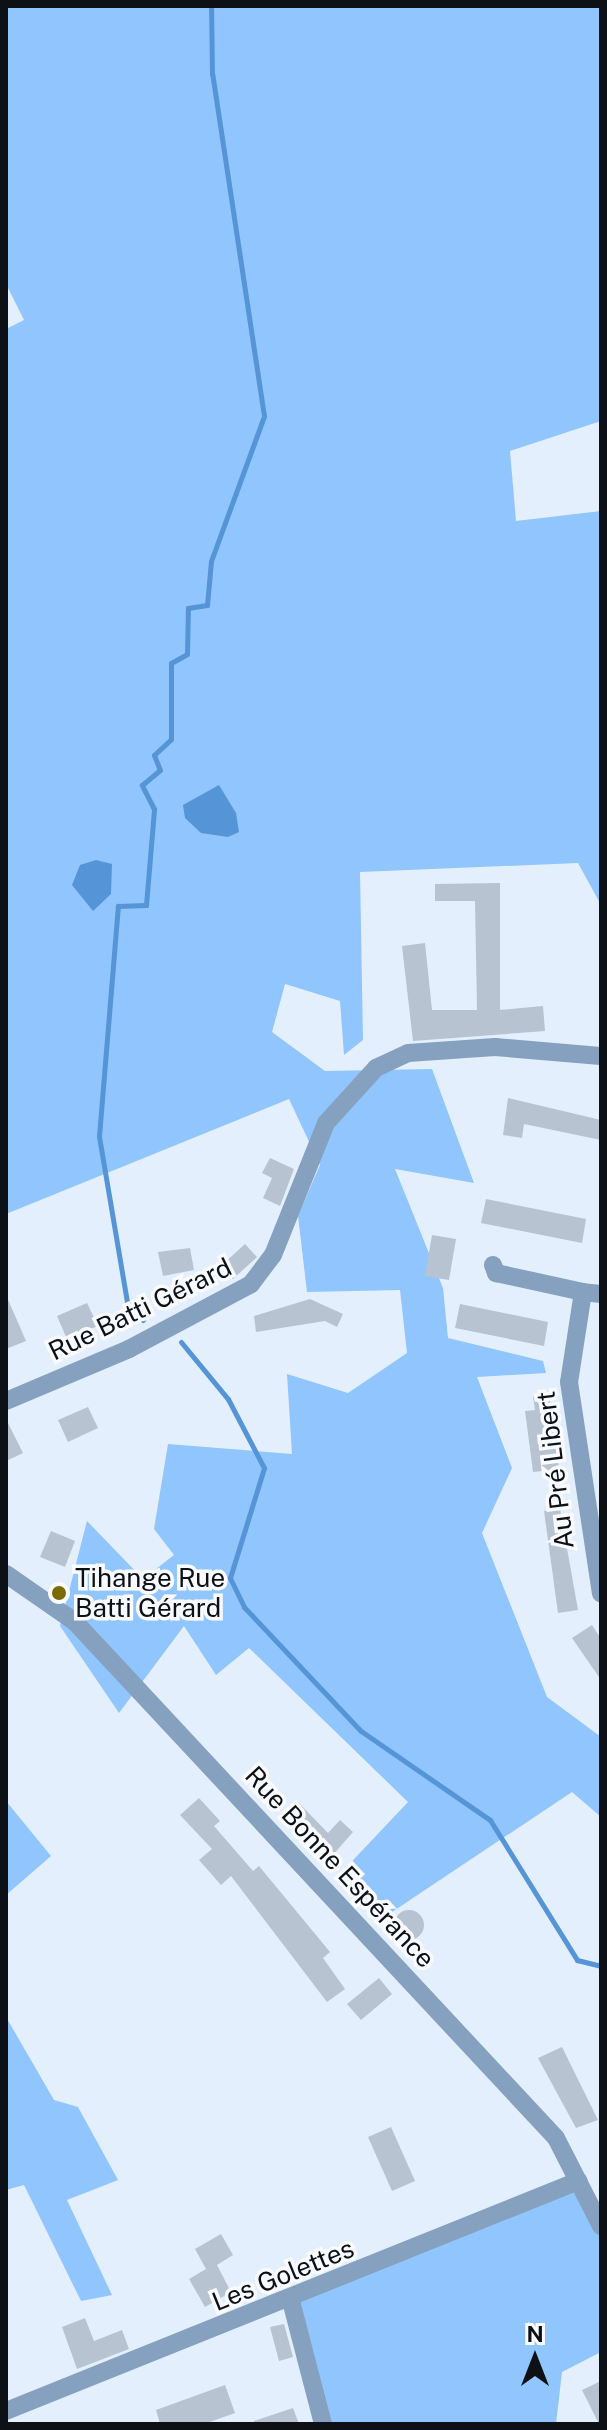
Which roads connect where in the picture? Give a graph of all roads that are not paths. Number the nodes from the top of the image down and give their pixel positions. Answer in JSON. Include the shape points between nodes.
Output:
{"nodes":[{"id":1,"x":601,"y":1056,"type":"edge"},
{"id":2,"x":493,"y":1265,"type":"dead end"},
{"id":3,"x":592,"y":1293,"type":"edge"},
{"id":4,"x":6,"y":1401,"type":"edge"},
{"id":5,"x":6,"y":1574,"type":"edge"},
{"id":6,"x":601,"y":1594,"type":"edge"},
{"id":7,"x":578,"y":2181,"type":"junction"},
{"id":8,"x":601,"y":2226,"type":"edge"},
{"id":9,"x":291,"y":2301,"type":"junction"},
{"id":10,"x":6,"y":2411,"type":"edge"},
{"id":11,"x":323,"y":2424,"type":"edge"}],
"edges":[{"from":1,"to":4,"type":"street","name":"Rue Batti Gérard","via":[[495,1047],[408,1053],[376,1068],[326,1123],[273,1255],[251,1284],[129,1349]]},
{"from":2,"to":3,"type":"street","name":"Au Pré Libert","via":[[496,1273]]},
{"from":3,"to":6,"type":"street","name":"Au Pré Libert","via":[[569,1382]]},
{"from":5,"to":7,"type":"street","name":"Rue Bonne Espérance","via":[[75,1622],[354,1918],[556,2138]]},
{"from":7,"to":8,"type":"street","name":"Rue Bonne Espérance"},
{"from":7,"to":9,"type":"street","name":"Les Golettes"},
{"from":9,"to":10,"type":"street","name":"Les Golettes"},
{"from":9,"to":11,"type":"street"}]}
